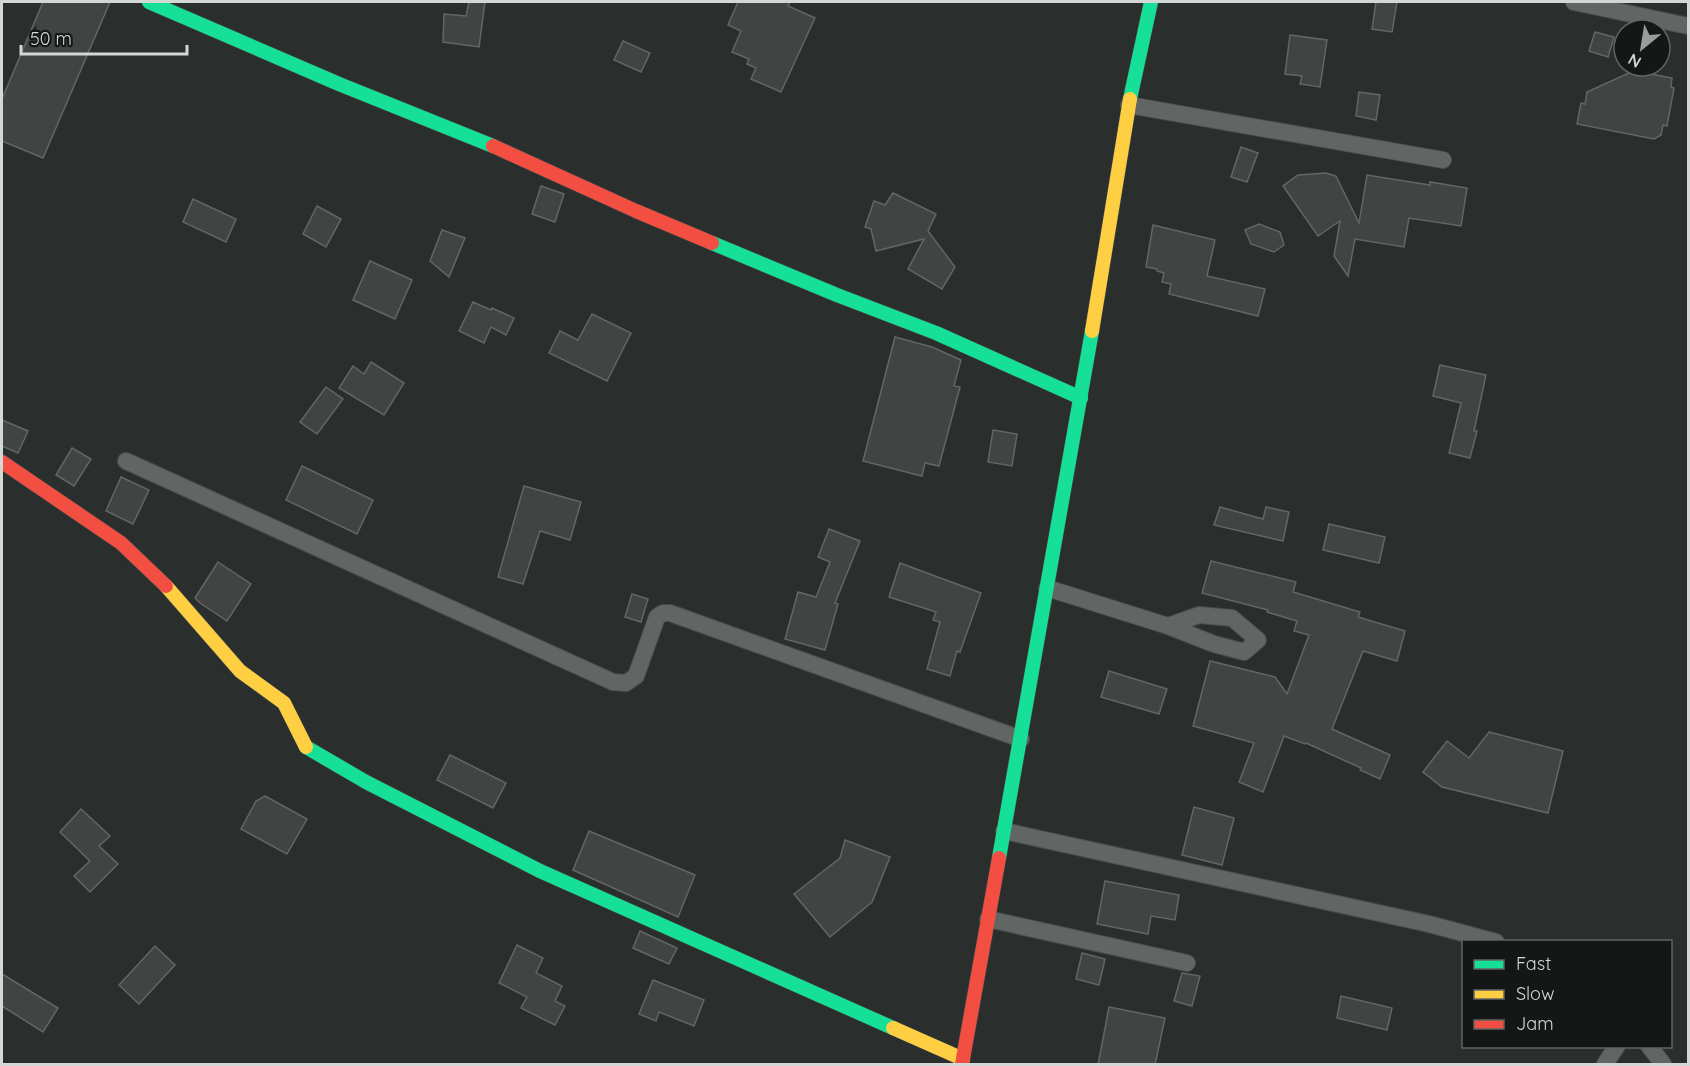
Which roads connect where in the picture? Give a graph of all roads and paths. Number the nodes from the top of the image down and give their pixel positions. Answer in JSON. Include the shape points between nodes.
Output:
{"nodes":[{"id":1,"x":149,"y":2,"type":"edge"},
{"id":2,"x":1151,"y":2,"type":"edge"},
{"id":3,"x":1574,"y":2,"type":"edge"},
{"id":4,"x":1689,"y":26,"type":"edge"},
{"id":5,"x":1129,"y":105,"type":"junction"},
{"id":6,"x":1443,"y":160,"type":"dead end"},
{"id":7,"x":1081,"y":398,"type":"junction"},
{"id":8,"x":126,"y":461,"type":"dead end"},
{"id":9,"x":2,"y":462,"type":"edge"},
{"id":10,"x":1047,"y":588,"type":"junction"},
{"id":11,"x":1168,"y":626,"type":"dead end"},
{"id":12,"x":1021,"y":738,"type":"junction"},
{"id":13,"x":1004,"y":831,"type":"junction"},
{"id":14,"x":988,"y":919,"type":"junction"},
{"id":15,"x":1489,"y":940,"type":"edge"},
{"id":16,"x":1187,"y":963,"type":"dead end"},
{"id":17,"x":1616,"y":1048,"type":"edge"},
{"id":18,"x":1650,"y":1048,"type":"edge"},
{"id":19,"x":962,"y":1062,"type":"edge"},
{"id":20,"x":1605,"y":1065,"type":"edge"},
{"id":21,"x":1663,"y":1065,"type":"edge"}],
"edges":[{"from":1,"to":7,"type":"street","via":[[501,149],[636,211],[936,333]]},
{"from":2,"to":5,"type":"street"},
{"from":3,"to":4,"type":"street"},
{"from":5,"to":6,"type":"street"},
{"from":5,"to":7,"type":"street"},
{"from":7,"to":10,"type":"street"},
{"from":8,"to":12,"type":"street","via":[[613,682],[626,683],[636,676],[657,617],[670,613]]},
{"from":9,"to":19,"type":"street","via":[[121,543],[158,578],[240,671],[284,703],[306,748],[540,871]]},
{"from":10,"to":11,"type":"street"},
{"from":10,"to":12,"type":"street"},
{"from":12,"to":13,"type":"street"},
{"from":13,"to":14,"type":"street"},
{"from":13,"to":15,"type":"street"},
{"from":14,"to":16,"type":"street"},
{"from":14,"to":19,"type":"street"},
{"from":17,"to":20,"type":"street"},
{"from":18,"to":21,"type":"street"}]}
